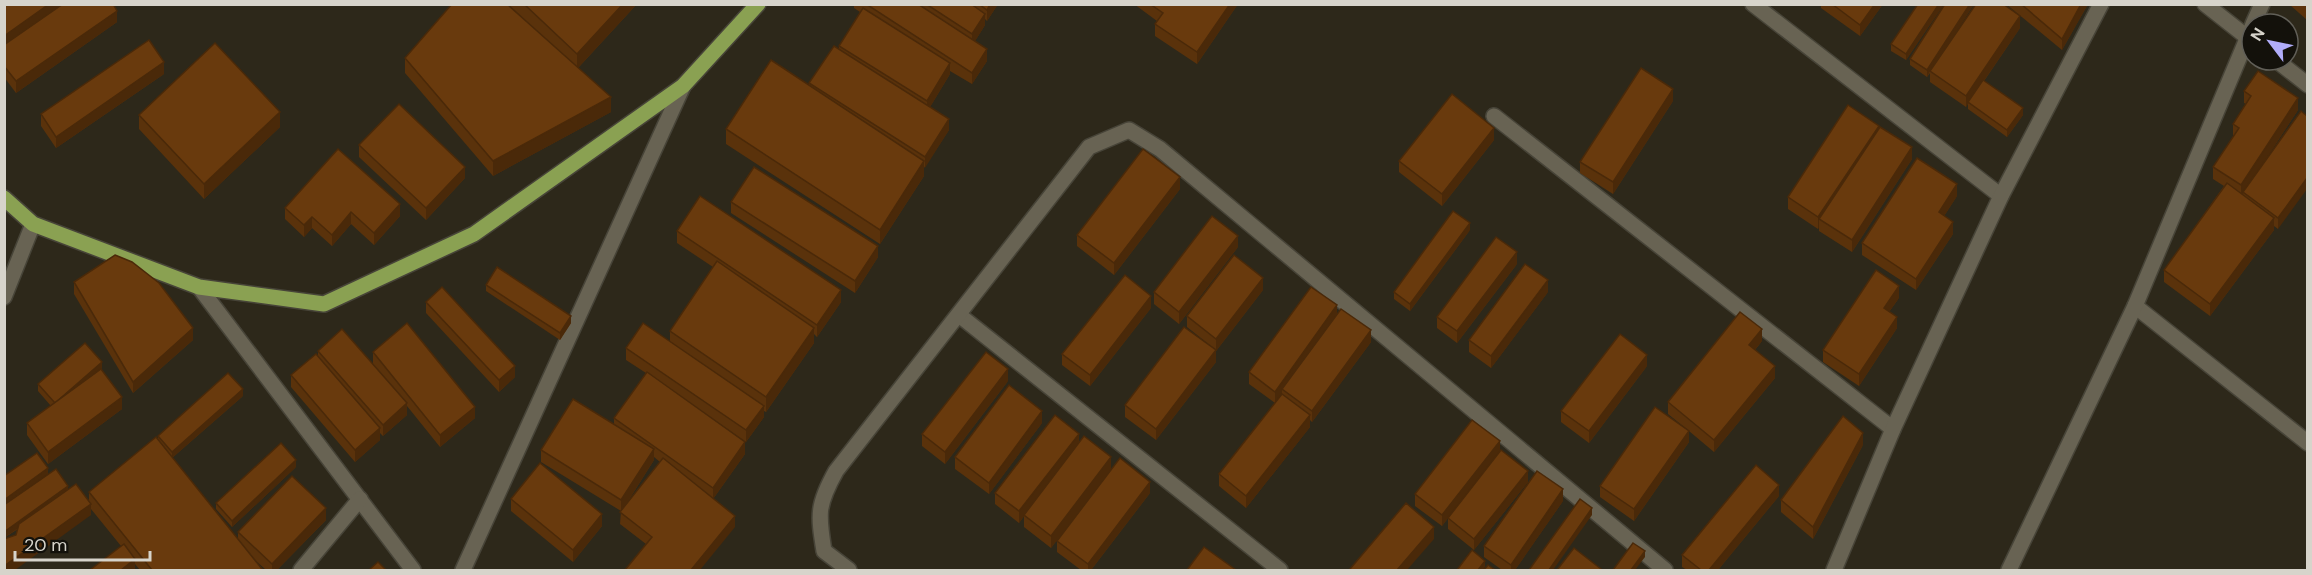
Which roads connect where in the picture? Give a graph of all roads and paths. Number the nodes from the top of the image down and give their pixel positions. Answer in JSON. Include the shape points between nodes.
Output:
{"nodes":[{"id":1,"x":758,"y":4,"type":"edge"},
{"id":2,"x":1753,"y":4,"type":"edge"},
{"id":3,"x":2101,"y":4,"type":"edge"},
{"id":4,"x":2205,"y":4,"type":"edge"},
{"id":5,"x":2240,"y":25,"type":"edge"},
{"id":6,"x":2240,"y":58,"type":"edge"},
{"id":7,"x":2291,"y":72,"type":"edge"},
{"id":8,"x":2307,"y":85,"type":"edge"},
{"id":9,"x":683,"y":86,"type":"junction"},
{"id":10,"x":1494,"y":116,"type":"dead end"},
{"id":11,"x":2001,"y":195,"type":"junction"},
{"id":12,"x":4,"y":198,"type":"edge"},
{"id":13,"x":33,"y":224,"type":"junction"},
{"id":14,"x":199,"y":287,"type":"junction"},
{"id":15,"x":4,"y":297,"type":"edge"},
{"id":16,"x":2135,"y":306,"type":"junction"},
{"id":17,"x":959,"y":315,"type":"junction"},
{"id":18,"x":1893,"y":429,"type":"junction"},
{"id":19,"x":2307,"y":443,"type":"edge"},
{"id":20,"x":360,"y":499,"type":"junction"},
{"id":21,"x":301,"y":570,"type":"edge"},
{"id":22,"x":413,"y":570,"type":"edge"},
{"id":23,"x":464,"y":570,"type":"edge"},
{"id":24,"x":849,"y":570,"type":"edge"},
{"id":25,"x":1280,"y":570,"type":"edge"},
{"id":26,"x":1665,"y":570,"type":"edge"},
{"id":27,"x":1834,"y":570,"type":"edge"},
{"id":28,"x":2009,"y":570,"type":"edge"}],
"edges":[{"from":1,"to":9,"type":"main road"},
{"from":2,"to":11,"type":"street"},
{"from":3,"to":11,"type":"street"},
{"from":4,"to":5,"type":"street"},
{"from":6,"to":16,"type":"street"},
{"from":7,"to":8,"type":"street"},
{"from":9,"to":14,"type":"main road","via":[[474,234],[324,304]]},
{"from":9,"to":23,"type":"street"},
{"from":10,"to":18,"type":"street"},
{"from":11,"to":18,"type":"street"},
{"from":12,"to":13,"type":"main road"},
{"from":13,"to":14,"type":"main road"},
{"from":13,"to":15,"type":"street"},
{"from":14,"to":20,"type":"street"},
{"from":16,"to":19,"type":"street"},
{"from":16,"to":28,"type":"street"},
{"from":17,"to":24,"type":"street","via":[[836,471],[823,494],[818,516],[824,551]]},
{"from":17,"to":25,"type":"street"},
{"from":17,"to":26,"type":"street","via":[[1089,147],[1130,130],[1160,149]]},
{"from":18,"to":27,"type":"street"},
{"from":20,"to":21,"type":"street"},
{"from":20,"to":22,"type":"street"}]}
